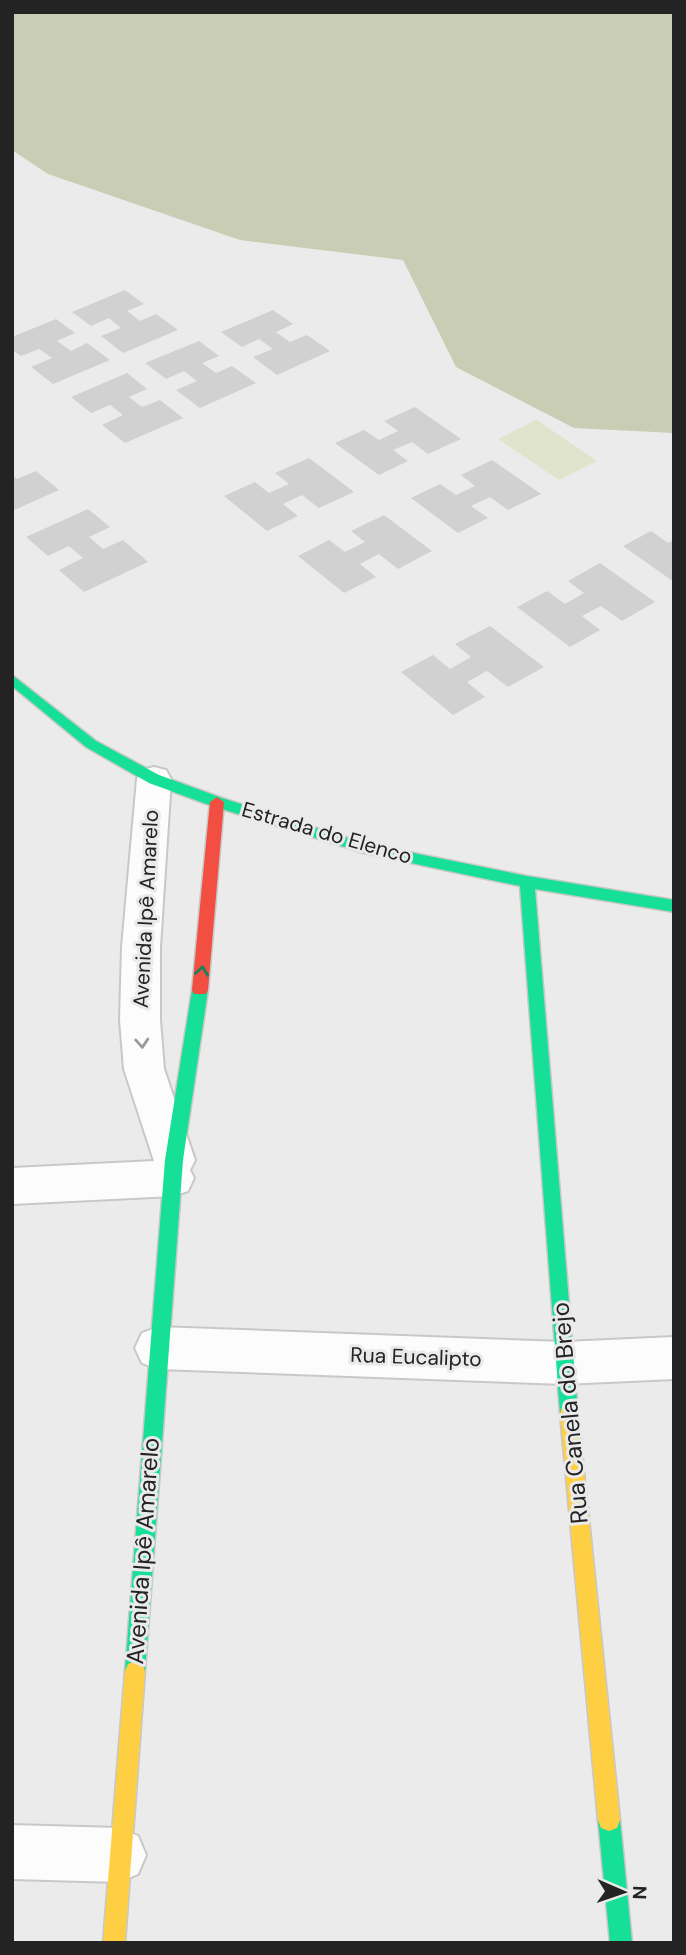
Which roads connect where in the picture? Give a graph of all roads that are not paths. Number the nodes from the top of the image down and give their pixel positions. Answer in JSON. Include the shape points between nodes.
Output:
{"nodes":[{"id":1,"x":12,"y":680,"type":"edge"},
{"id":2,"x":154,"y":779,"type":"junction"},
{"id":3,"x":217,"y":802,"type":"junction"},
{"id":4,"x":527,"y":882,"type":"junction"},
{"id":5,"x":674,"y":906,"type":"edge"},
{"id":6,"x":174,"y":1169,"type":"junction"},
{"id":7,"x":12,"y":1186,"type":"edge"},
{"id":8,"x":158,"y":1348,"type":"junction"},
{"id":9,"x":674,"y":1358,"type":"edge"},
{"id":10,"x":564,"y":1363,"type":"junction"},
{"id":11,"x":12,"y":1852,"type":"edge"},
{"id":12,"x":119,"y":1855,"type":"junction"},
{"id":13,"x":114,"y":1943,"type":"edge"},
{"id":14,"x":621,"y":1943,"type":"edge"}],
"edges":[{"from":1,"to":2,"type":"street","name":"Estrada do Elenco","via":[[91,744]]},
{"from":2,"to":3,"type":"street","name":"Estrada do Elenco"},
{"from":2,"to":6,"type":"street","name":"Avenida Ipê Amarelo","one_way":true,"via":[[140,1020],[144,1069]]},
{"from":3,"to":4,"type":"street","name":"Estrada do Elenco","via":[[364,848]]},
{"from":6,"to":3,"type":"street","name":"Avenida Ipê Amarelo","one_way":true,"via":[[204,962]]},
{"from":4,"to":5,"type":"street","name":"Estrada do Elenco"},
{"from":4,"to":10,"type":"street","name":"Rua Canela do Brejo"},
{"from":6,"to":7,"type":"street"},
{"from":6,"to":8,"type":"street","name":"Avenida Ipê Amarelo"},
{"from":8,"to":10,"type":"street","name":"Rua Eucalipto"},
{"from":8,"to":12,"type":"street","name":"Avenida Ipê Amarelo"},
{"from":9,"to":10,"type":"street","name":"Rua Eucalipto"},
{"from":10,"to":14,"type":"street","name":"Rua Canela do Brejo"},
{"from":11,"to":12,"type":"street"},
{"from":12,"to":13,"type":"street","name":"Avenida Ipê Amarelo"}]}
